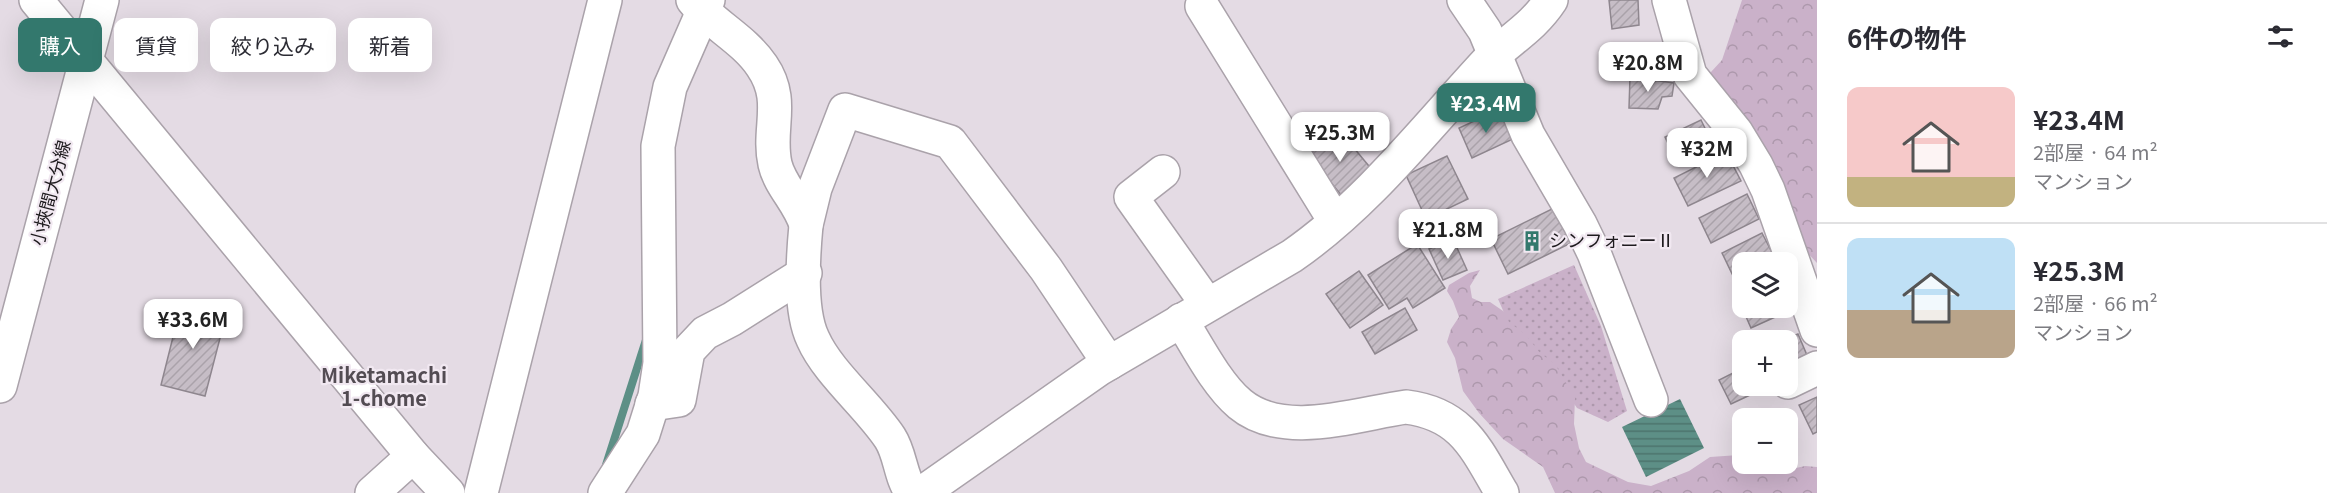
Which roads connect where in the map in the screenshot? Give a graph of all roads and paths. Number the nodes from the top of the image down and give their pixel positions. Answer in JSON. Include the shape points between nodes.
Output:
{"nodes":[{"id":1,"x":36,"y":0,"type":"edge"},
{"id":2,"x":102,"y":0,"type":"edge"},
{"id":3,"x":605,"y":0,"type":"edge"},
{"id":4,"x":1464,"y":0,"type":"edge"},
{"id":5,"x":1551,"y":0,"type":"edge"},
{"id":6,"x":1669,"y":0,"type":"edge"},
{"id":7,"x":702,"y":5,"type":"edge"},
{"id":8,"x":1202,"y":6,"type":"dead end"},
{"id":9,"x":52,"y":18,"type":"edge"},
{"id":10,"x":97,"y":18,"type":"edge"},
{"id":11,"x":1495,"y":54,"type":"junction"},
{"id":12,"x":84,"y":72,"type":"edge"},
{"id":13,"x":98,"y":72,"type":"edge"},
{"id":14,"x":1163,"y":172,"type":"dead end"},
{"id":15,"x":1335,"y":221,"type":"junction"},
{"id":16,"x":806,"y":225,"type":"junction"},
{"id":17,"x":805,"y":273,"type":"junction"},
{"id":18,"x":1194,"y":312,"type":"junction"},
{"id":19,"x":1817,"y":330,"type":"edge"},
{"id":20,"x":1109,"y":363,"type":"junction"},
{"id":21,"x":1817,"y":368,"type":"edge"},
{"id":22,"x":1798,"y":377,"type":"edge"},
{"id":23,"x":0,"y":386,"type":"edge"},
{"id":24,"x":1651,"y":400,"type":"dead end"},
{"id":25,"x":652,"y":404,"type":"junction"},
{"id":26,"x":413,"y":456,"type":"junction"},
{"id":27,"x":372,"y":493,"type":"edge"},
{"id":28,"x":448,"y":493,"type":"edge"},
{"id":29,"x":481,"y":493,"type":"edge"},
{"id":30,"x":605,"y":493,"type":"edge"},
{"id":31,"x":912,"y":493,"type":"edge"},
{"id":32,"x":921,"y":493,"type":"edge"},
{"id":33,"x":1502,"y":493,"type":"edge"}],
"edges":[{"from":1,"to":9,"type":"street"},
{"from":2,"to":10,"type":"street","name":"小挾間大分線"},
{"from":3,"to":29,"type":"street"},
{"from":4,"to":11,"type":"street"},
{"from":5,"to":11,"type":"street","via":[[1538,18]]},
{"from":6,"to":19,"type":"street","via":[[1690,75],[1736,132],[1768,190]]},
{"from":7,"to":16,"type":"street","via":[[763,67],[775,96],[771,143],[776,168]]},
{"from":7,"to":25,"type":"street","via":[[670,87],[658,146],[660,363]]},
{"from":8,"to":15,"type":"street"},
{"from":11,"to":15,"type":"street","via":[[1399,159]]},
{"from":11,"to":24,"type":"street","via":[[1528,135],[1598,262]]},
{"from":12,"to":23,"type":"street","name":"小挾間大分線"},
{"from":13,"to":26,"type":"street"},
{"from":14,"to":18,"type":"street","via":[[1131,197]]},
{"from":15,"to":18,"type":"street","via":[[1292,256]]},
{"from":16,"to":17,"type":"street"},
{"from":16,"to":20,"type":"street","via":[[815,188],[845,110],[950,142],[1046,269]]},
{"from":17,"to":25,"type":"street","via":[[705,333],[688,351],[679,400]]},
{"from":17,"to":31,"type":"street","via":[[804,310],[813,340],[888,434]]},
{"from":18,"to":20,"type":"street"},
{"from":18,"to":33,"type":"street","via":[[1228,391],[1257,414],[1304,424],[1406,407],[1422,409],[1456,425]]},
{"from":20,"to":32,"type":"street"},
{"from":21,"to":22,"type":"street"},
{"from":25,"to":30,"type":"street","via":[[644,434]]},
{"from":26,"to":27,"type":"street"},
{"from":26,"to":28,"type":"street"}]}
